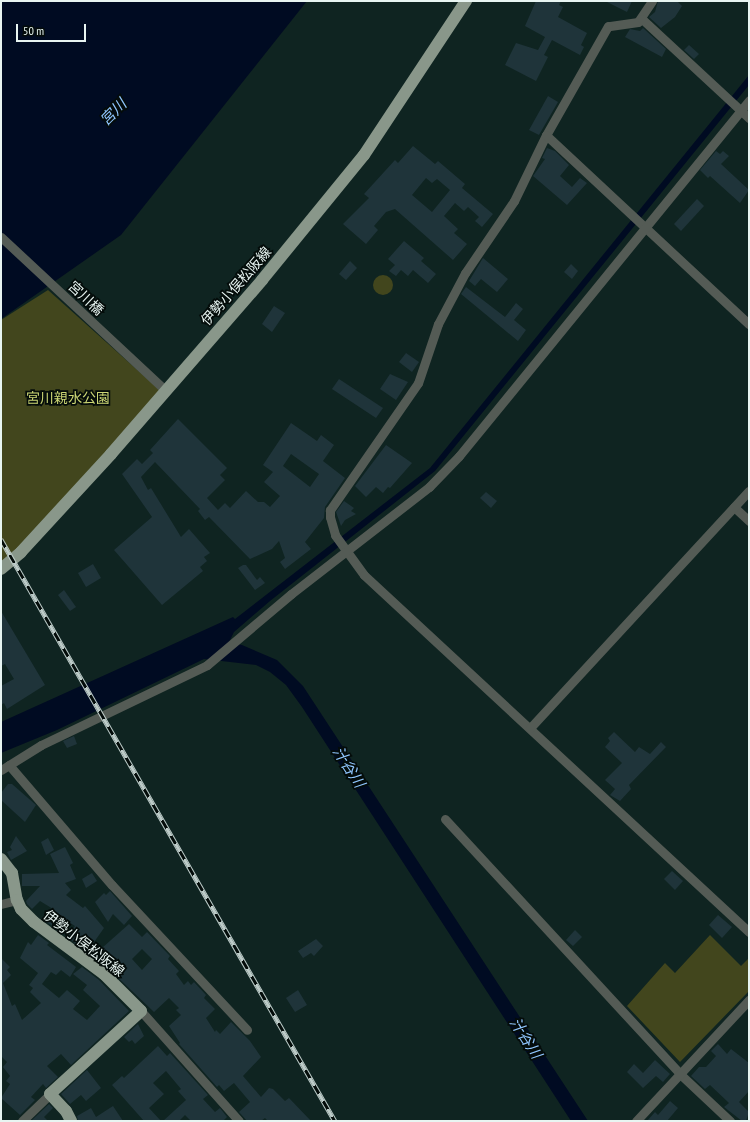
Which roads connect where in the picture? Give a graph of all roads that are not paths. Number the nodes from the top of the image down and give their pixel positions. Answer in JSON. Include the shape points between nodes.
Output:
{"nodes":[{"id":1,"x":466,"y":1,"type":"edge"},
{"id":2,"x":652,"y":1,"type":"edge"},
{"id":3,"x":642,"y":18,"type":"junction"},
{"id":4,"x":749,"y":100,"type":"edge"},
{"id":5,"x":739,"y":109,"type":"junction"},
{"id":6,"x":749,"y":118,"type":"edge"},
{"id":7,"x":546,"y":134,"type":"junction"},
{"id":8,"x":644,"y":227,"type":"junction"},
{"id":9,"x":1,"y":237,"type":"edge"},
{"id":10,"x":749,"y":324,"type":"edge"},
{"id":11,"x":165,"y":390,"type":"junction"},
{"id":12,"x":749,"y":491,"type":"edge"},
{"id":13,"x":734,"y":507,"type":"junction"},
{"id":14,"x":749,"y":521,"type":"edge"},
{"id":15,"x":347,"y":550,"type":"junction"},
{"id":16,"x":1,"y":569,"type":"edge"},
{"id":17,"x":530,"y":728,"type":"junction"},
{"id":18,"x":5,"y":768,"type":"edge"},
{"id":19,"x":445,"y":819,"type":"dead end"},
{"id":20,"x":1,"y":859,"type":"edge"},
{"id":21,"x":17,"y":900,"type":"junction"},
{"id":22,"x":1,"y":904,"type":"edge"},
{"id":23,"x":749,"y":932,"type":"edge"},
{"id":24,"x":749,"y":1000,"type":"edge"},
{"id":25,"x":141,"y":1011,"type":"junction"},
{"id":26,"x":247,"y":1030,"type":"dead end"},
{"id":27,"x":680,"y":1074,"type":"junction"},
{"id":28,"x":50,"y":1094,"type":"junction"},
{"id":29,"x":22,"y":1121,"type":"edge"},
{"id":30,"x":71,"y":1121,"type":"edge"},
{"id":31,"x":239,"y":1121,"type":"edge"},
{"id":32,"x":636,"y":1121,"type":"edge"},
{"id":33,"x":730,"y":1121,"type":"edge"}],
"edges":[{"from":1,"to":11,"type":"main road","name":"伊勢小俣松阪線","via":[[364,155],[262,280]]},
{"from":2,"to":3,"type":"street"},
{"from":3,"to":5,"type":"street"},
{"from":3,"to":7,"type":"street","via":[[632,24],[608,26]]},
{"from":4,"to":5,"type":"street"},
{"from":5,"to":6,"type":"street"},
{"from":5,"to":8,"type":"street"},
{"from":7,"to":8,"type":"street"},
{"from":7,"to":15,"type":"street","via":[[514,202],[465,274],[438,324],[418,383],[330,510],[335,535]]},
{"from":8,"to":10,"type":"street"},
{"from":8,"to":15,"type":"street","via":[[459,456],[429,487]]},
{"from":9,"to":11,"type":"street","name":"宮川橋"},
{"from":11,"to":16,"type":"main road","name":"伊勢小俣松阪線","via":[[21,552]]},
{"from":12,"to":13,"type":"street"},
{"from":13,"to":14,"type":"street"},
{"from":13,"to":17,"type":"street"},
{"from":15,"to":17,"type":"street","via":[[364,575]]},
{"from":15,"to":18,"type":"street","via":[[207,665],[41,746]]},
{"from":17,"to":23,"type":"street"},
{"from":18,"to":26,"type":"street"},
{"from":19,"to":27,"type":"street"},
{"from":20,"to":21,"type":"main road","name":"伊勢小俣松阪線","via":[[12,873]]},
{"from":21,"to":22,"type":"street"},
{"from":21,"to":25,"type":"main road","name":"伊勢小俣松阪線","via":[[34,922],[104,974]]},
{"from":24,"to":27,"type":"street"},
{"from":25,"to":28,"type":"main road"},
{"from":25,"to":31,"type":"street"},
{"from":27,"to":32,"type":"street"},
{"from":27,"to":33,"type":"street"},
{"from":28,"to":29,"type":"street"},
{"from":28,"to":30,"type":"main road","via":[[66,1111]]}]}
